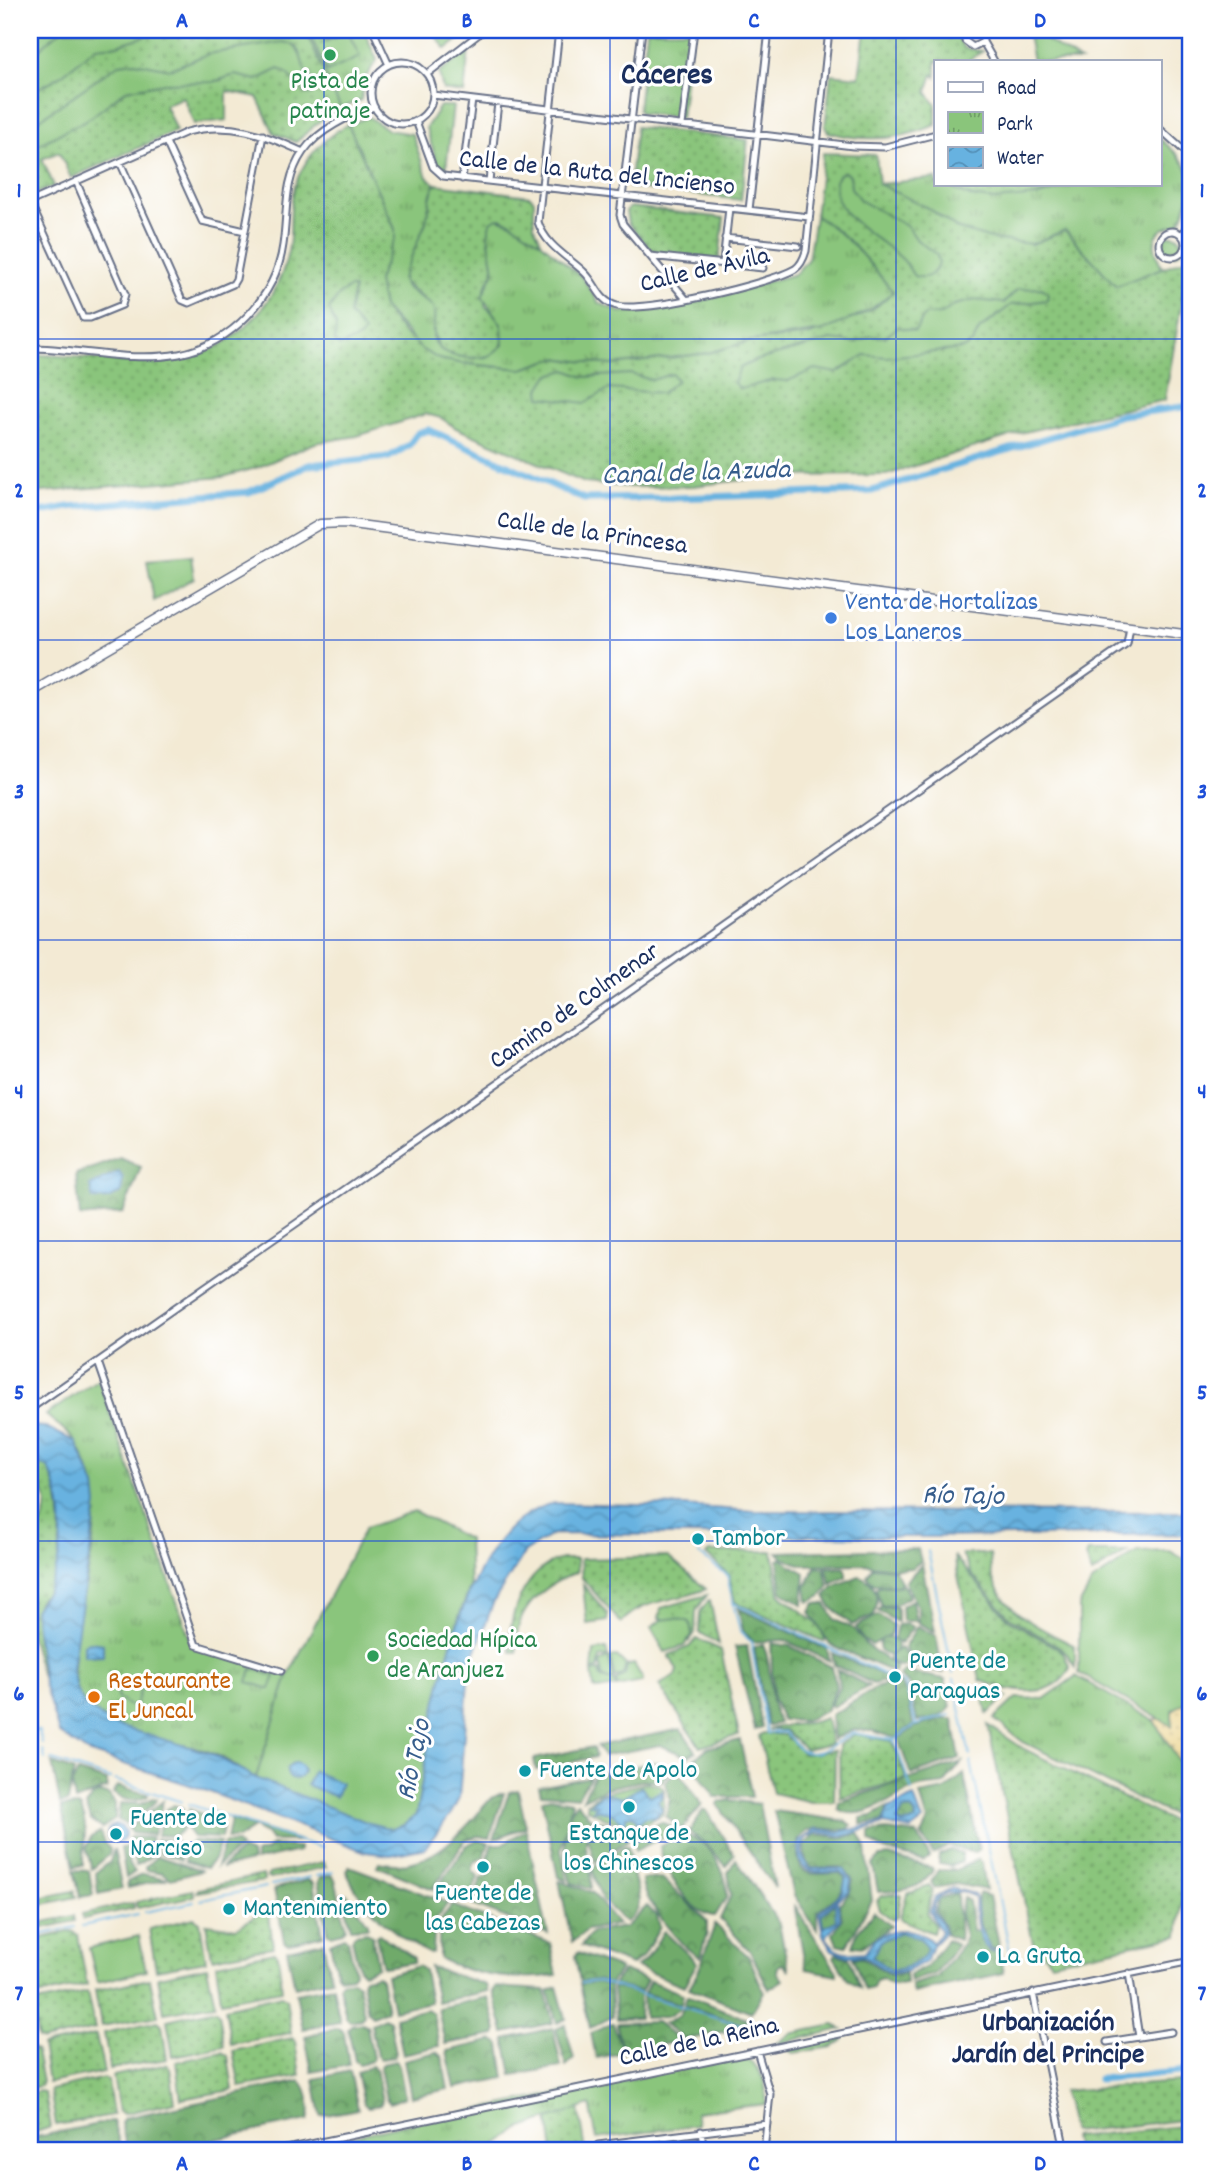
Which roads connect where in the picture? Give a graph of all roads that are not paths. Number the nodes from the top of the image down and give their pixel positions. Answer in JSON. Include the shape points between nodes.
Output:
{"nodes":[{"id":1,"x":373,"y":30,"type":"edge"},
{"id":2,"x":484,"y":30,"type":"edge"},
{"id":3,"x":559,"y":30,"type":"edge"},
{"id":4,"x":642,"y":30,"type":"edge"},
{"id":5,"x":694,"y":30,"type":"edge"},
{"id":6,"x":769,"y":30,"type":"edge"},
{"id":7,"x":829,"y":30,"type":"edge"},
{"id":8,"x":965,"y":30,"type":"edge"},
{"id":9,"x":983,"y":30,"type":"edge"},
{"id":10,"x":982,"y":43,"type":"junction"},
{"id":11,"x":993,"y":60,"type":"edge"},
{"id":12,"x":389,"y":65,"type":"junction"},
{"id":13,"x":427,"y":74,"type":"junction"},
{"id":14,"x":433,"y":95,"type":"junction"},
{"id":15,"x":472,"y":100,"type":"junction"},
{"id":16,"x":498,"y":103,"type":"junction"},
{"id":17,"x":374,"y":107,"type":"junction"},
{"id":18,"x":550,"y":109,"type":"junction"},
{"id":19,"x":631,"y":119,"type":"junction"},
{"id":20,"x":416,"y":121,"type":"junction"},
{"id":21,"x":682,"y":125,"type":"junction"},
{"id":22,"x":1162,"y":131,"type":"edge"},
{"id":23,"x":757,"y":133,"type":"junction"},
{"id":24,"x":264,"y":135,"type":"junction"},
{"id":25,"x":934,"y":135,"type":"edge"},
{"id":26,"x":817,"y":140,"type":"junction"},
{"id":27,"x":166,"y":142,"type":"junction"},
{"id":28,"x":303,"y":152,"type":"junction"},
{"id":29,"x":1191,"y":157,"type":"edge"},
{"id":30,"x":120,"y":162,"type":"junction"},
{"id":31,"x":463,"y":178,"type":"junction"},
{"id":32,"x":76,"y":181,"type":"junction"},
{"id":33,"x":489,"y":181,"type":"junction"},
{"id":34,"x":541,"y":187,"type":"junction"},
{"id":35,"x":622,"y":195,"type":"junction"},
{"id":36,"x":30,"y":202,"type":"edge"},
{"id":37,"x":729,"y":208,"type":"junction"},
{"id":38,"x":749,"y":210,"type":"junction"},
{"id":39,"x":809,"y":217,"type":"junction"},
{"id":40,"x":1191,"y":217,"type":"edge"},
{"id":41,"x":245,"y":231,"type":"junction"},
{"id":42,"x":1182,"y":236,"type":"junction"},
{"id":43,"x":725,"y":237,"type":"junction"},
{"id":44,"x":798,"y":246,"type":"dead end"},
{"id":45,"x":650,"y":256,"type":"junction"},
{"id":46,"x":723,"y":263,"type":"junction"},
{"id":47,"x":763,"y":268,"type":"dead end"},
{"id":48,"x":686,"y":299,"type":"junction"},
{"id":49,"x":30,"y":348,"type":"edge"},
{"id":50,"x":1129,"y":627,"type":"junction"},
{"id":51,"x":1191,"y":635,"type":"edge"},
{"id":52,"x":30,"y":693,"type":"edge"},
{"id":53,"x":98,"y":1362,"type":"junction"},
{"id":54,"x":30,"y":1409,"type":"edge"},
{"id":55,"x":281,"y":1671,"type":"dead end"},
{"id":56,"x":1190,"y":1961,"type":"edge"},
{"id":57,"x":1191,"y":1970,"type":"edge"},
{"id":58,"x":1129,"y":1973,"type":"junction"},
{"id":59,"x":1033,"y":1993,"type":"junction"},
{"id":60,"x":1171,"y":2032,"type":"dead end"},
{"id":61,"x":1139,"y":2037,"type":"junction"},
{"id":62,"x":1107,"y":2042,"type":"dead end"},
{"id":63,"x":757,"y":2051,"type":"junction"},
{"id":64,"x":767,"y":2124,"type":"junction"},
{"id":65,"x":701,"y":2131,"type":"junction"},
{"id":66,"x":621,"y":2142,"type":"junction"},
{"id":67,"x":598,"y":2145,"type":"dead end"},
{"id":68,"x":290,"y":2150,"type":"edge"},
{"id":69,"x":277,"y":2151,"type":"edge"},
{"id":70,"x":623,"y":2151,"type":"edge"},
{"id":71,"x":704,"y":2151,"type":"edge"},
{"id":72,"x":764,"y":2151,"type":"edge"},
{"id":73,"x":1065,"y":2151,"type":"edge"}],
"edges":[{"from":1,"to":12,"type":"street"},
{"from":2,"to":13,"type":"street"},
{"from":3,"to":18,"type":"street","name":"Calle de Ávila"},
{"from":4,"to":19,"type":"street"},
{"from":5,"to":21,"type":"street"},
{"from":6,"to":23,"type":"street"},
{"from":7,"to":26,"type":"street","name":"Calle de Ávila"},
{"from":8,"to":10,"type":"street","via":[[967,44]]},
{"from":9,"to":10,"type":"street"},
{"from":10,"to":11,"type":"street"},
{"from":12,"to":13,"type":"street","via":[[409,63]]},
{"from":12,"to":17,"type":"street","via":[[373,81]]},
{"from":13,"to":14,"type":"street"},
{"from":14,"to":15,"type":"street"},
{"from":14,"to":20,"type":"street","via":[[430,106]]},
{"from":15,"to":16,"type":"street"},
{"from":15,"to":31,"type":"street"},
{"from":16,"to":18,"type":"street"},
{"from":16,"to":33,"type":"street"},
{"from":17,"to":20,"type":"street","via":[[391,123]]},
{"from":17,"to":28,"type":"street","via":[[330,127]]},
{"from":18,"to":19,"type":"street"},
{"from":18,"to":34,"type":"street","name":"Calle de Ávila"},
{"from":19,"to":21,"type":"street"},
{"from":19,"to":35,"type":"street"},
{"from":20,"to":31,"type":"street","name":"Calle de la Ruta del Incienso","via":[[436,173]]},
{"from":21,"to":23,"type":"street"},
{"from":22,"to":29,"type":"street"},
{"from":23,"to":26,"type":"street"},
{"from":23,"to":38,"type":"street"},
{"from":24,"to":27,"type":"street","via":[[227,126],[208,127]]},
{"from":24,"to":28,"type":"street"},
{"from":24,"to":41,"type":"street"},
{"from":25,"to":26,"type":"street","via":[[885,147]]},
{"from":26,"to":39,"type":"street","name":"Calle de Ávila"},
{"from":27,"to":30,"type":"street"},
{"from":27,"to":41,"type":"street","via":[[202,221]]},
{"from":28,"to":49,"type":"street","via":[[286,193],[283,248],[277,268],[260,301],[234,328],[201,347],[177,354]]},
{"from":30,"to":32,"type":"street"},
{"from":30,"to":41,"type":"street","via":[[185,302],[233,284]]},
{"from":31,"to":33,"type":"street","name":"Calle de la Ruta del Incienso"},
{"from":32,"to":36,"type":"street"},
{"from":32,"to":36,"type":"street","via":[[125,294],[122,304],[83,318]]},
{"from":33,"to":34,"type":"street","name":"Calle de la Ruta del Incienso"},
{"from":34,"to":35,"type":"street","name":"Calle de la Ruta del Incienso"},
{"from":34,"to":48,"type":"street","name":"Calle de Ávila","via":[[538,222],[543,236],[588,276],[604,299],[637,308]]},
{"from":35,"to":37,"type":"street","name":"Calle de la Ruta del Incienso"},
{"from":35,"to":45,"type":"street","via":[[623,224]]},
{"from":37,"to":38,"type":"street","name":"Calle de la Ruta del Incienso"},
{"from":37,"to":43,"type":"street"},
{"from":38,"to":39,"type":"street","name":"Calle de la Ruta del Incienso"},
{"from":39,"to":48,"type":"street","name":"Calle de Ávila","via":[[804,256],[794,269]]},
{"from":40,"to":42,"type":"street"},
{"from":42,"to":42,"type":"street","via":[[1165,233],[1161,252],[1173,258],[1181,254],[1185,246]]},
{"from":43,"to":44,"type":"street"},
{"from":43,"to":46,"type":"street"},
{"from":45,"to":46,"type":"street"},
{"from":45,"to":48,"type":"street"},
{"from":46,"to":47,"type":"street"},
{"from":50,"to":51,"type":"street","name":"Calle de la Princesa"},
{"from":50,"to":52,"type":"street","name":"Calle de la Princesa","via":[[344,523],[320,524]]},
{"from":50,"to":53,"type":"street","name":"Camino de Colmenar","via":[[1127,644]]},
{"from":53,"to":54,"type":"street","name":"Camino de Colmenar"},
{"from":53,"to":55,"type":"street","via":[[196,1645]]},
{"from":56,"to":57,"type":"street","name":"Calle de la Reina"},
{"from":56,"to":58,"type":"street","name":"Calle de la Reina"},
{"from":58,"to":59,"type":"street","name":"Calle de la Reina"},
{"from":58,"to":61,"type":"street"},
{"from":59,"to":63,"type":"street","name":"Calle de la Reina"},
{"from":59,"to":73,"type":"street"},
{"from":60,"to":61,"type":"street"},
{"from":61,"to":62,"type":"street"},
{"from":63,"to":64,"type":"street","via":[[768,2084]]},
{"from":63,"to":68,"type":"street","name":"Calle de la Reina"},
{"from":64,"to":65,"type":"street"},
{"from":64,"to":72,"type":"street"},
{"from":65,"to":66,"type":"street"},
{"from":65,"to":71,"type":"street"},
{"from":66,"to":67,"type":"street"},
{"from":66,"to":70,"type":"street"},
{"from":68,"to":69,"type":"street","name":"Calle de la Reina"}]}
